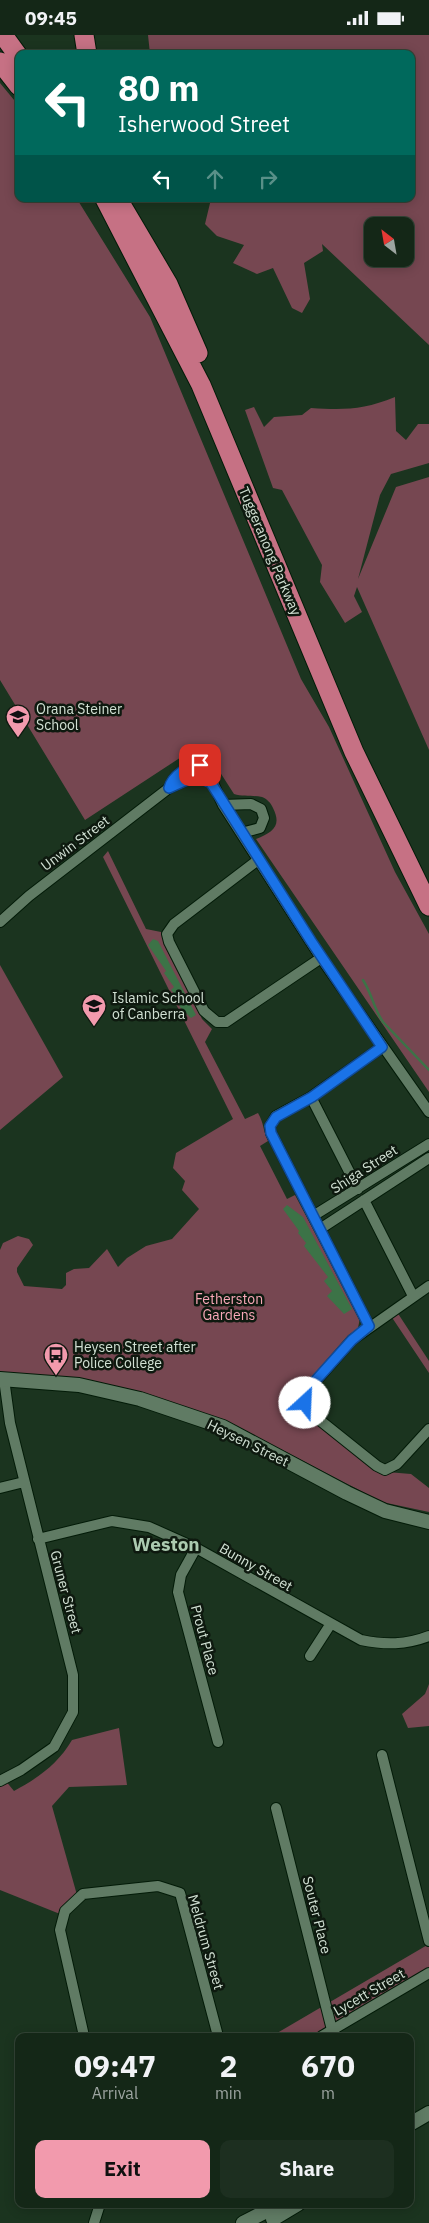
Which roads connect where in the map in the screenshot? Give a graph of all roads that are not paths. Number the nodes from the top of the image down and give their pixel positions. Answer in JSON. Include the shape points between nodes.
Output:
{"nodes":[{"id":1,"x":3,"y":35,"type":"edge"},
{"id":2,"x":17,"y":35,"type":"edge"},
{"id":3,"x":84,"y":35,"type":"edge"},
{"id":4,"x":26,"y":50,"type":"edge"},
{"id":5,"x":86,"y":50,"type":"edge"},
{"id":6,"x":15,"y":52,"type":"edge"},
{"id":7,"x":0,"y":62,"type":"edge"},
{"id":8,"x":15,"y":81,"type":"edge"},
{"id":9,"x":110,"y":202,"type":"edge"},
{"id":10,"x":110,"y":202,"type":"edge"},
{"id":11,"x":131,"y":202,"type":"edge"},
{"id":12,"x":168,"y":285,"type":"junction"},
{"id":13,"x":224,"y":805,"type":"junction"},
{"id":14,"x":241,"y":833,"type":"junction"},
{"id":15,"x":258,"y":860,"type":"junction"},
{"id":16,"x":429,"y":879,"type":"edge"},
{"id":17,"x":429,"y":906,"type":"edge"},
{"id":18,"x":0,"y":922,"type":"edge"},
{"id":19,"x":321,"y":958,"type":"junction"},
{"id":20,"x":382,"y":1047,"type":"junction"},
{"id":21,"x":312,"y":1097,"type":"junction"},
{"id":22,"x":429,"y":1112,"type":"edge"},
{"id":23,"x":429,"y":1144,"type":"edge"},
{"id":24,"x":429,"y":1158,"type":"edge"},
{"id":25,"x":358,"y":1189,"type":"junction"},
{"id":26,"x":364,"y":1200,"type":"junction"},
{"id":27,"x":313,"y":1216,"type":"junction"},
{"id":28,"x":320,"y":1229,"type":"junction"},
{"id":29,"x":429,"y":1285,"type":"edge"},
{"id":30,"x":413,"y":1296,"type":"junction"},
{"id":31,"x":369,"y":1326,"type":"junction"},
{"id":32,"x":2,"y":1379,"type":"edge"},
{"id":33,"x":429,"y":1429,"type":"edge"},
{"id":34,"x":24,"y":1483,"type":"junction"},
{"id":35,"x":0,"y":1488,"type":"edge"},
{"id":36,"x":429,"y":1522,"type":"edge"},
{"id":37,"x":38,"y":1539,"type":"junction"},
{"id":38,"x":196,"y":1548,"type":"junction"},
{"id":39,"x":330,"y":1625,"type":"junction"},
{"id":40,"x":429,"y":1636,"type":"edge"},
{"id":41,"x":310,"y":1656,"type":"dead end"},
{"id":42,"x":218,"y":1742,"type":"dead end"},
{"id":43,"x":382,"y":1755,"type":"dead end"},
{"id":44,"x":0,"y":1781,"type":"edge"},
{"id":45,"x":276,"y":1808,"type":"dead end"},
{"id":46,"x":429,"y":1941,"type":"edge"},
{"id":47,"x":429,"y":1973,"type":"edge"},
{"id":48,"x":332,"y":2030,"type":"junction"},
{"id":49,"x":83,"y":2033,"type":"edge"},
{"id":50,"x":217,"y":2033,"type":"edge"},
{"id":51,"x":327,"y":2033,"type":"edge"},
{"id":52,"x":429,"y":2113,"type":"edge"},
{"id":53,"x":414,"y":2122,"type":"edge"},
{"id":54,"x":99,"y":2208,"type":"edge"},
{"id":55,"x":276,"y":2208,"type":"edge"},
{"id":56,"x":290,"y":2208,"type":"edge"},
{"id":57,"x":263,"y":2221,"type":"edge"},
{"id":58,"x":94,"y":2223,"type":"edge"},
{"id":59,"x":244,"y":2223,"type":"edge"}],
"edges":[{"from":1,"to":6,"type":"highway"},
{"from":2,"to":4,"type":"highway"},
{"from":3,"to":5,"type":"highway"},
{"from":7,"to":8,"type":"highway"},
{"from":9,"to":12,"type":"highway","name":"Tuggeranong Parkway"},
{"from":10,"to":17,"type":"highway","name":"Tuggeranong Parkway","via":[[201,385],[354,752]]},
{"from":11,"to":12,"type":"highway"},
{"from":12,"to":16,"type":"highway","name":"Tuggeranong Parkway","via":[[363,744]]},
{"from":13,"to":14,"type":"street"},
{"from":13,"to":14,"type":"street","via":[[251,804],[261,809],[262,826]]},
{"from":13,"to":18,"type":"street","name":"Unwin Street","via":[[207,770],[195,765],[184,770],[169,788]]},
{"from":14,"to":15,"type":"street"},
{"from":15,"to":19,"type":"street"},
{"from":15,"to":19,"type":"street","via":[[174,924],[167,934],[204,1011],[217,1022],[226,1022]]},
{"from":19,"to":20,"type":"street"},
{"from":20,"to":21,"type":"street"},
{"from":20,"to":22,"type":"street"},
{"from":21,"to":25,"type":"street"},
{"from":21,"to":27,"type":"street","via":[[276,1117],[270,1126]]},
{"from":23,"to":25,"type":"street","name":"Shiga Street"},
{"from":24,"to":26,"type":"street","name":"Shiga Street"},
{"from":25,"to":27,"type":"street","name":"Shiga Street"},
{"from":26,"to":28,"type":"street","name":"Shiga Street"},
{"from":26,"to":30,"type":"street"},
{"from":27,"to":28,"type":"street"},
{"from":28,"to":31,"type":"street"},
{"from":29,"to":30,"type":"street"},
{"from":30,"to":31,"type":"street"},
{"from":31,"to":33,"type":"street","via":[[308,1389],[304,1397],[307,1410],[385,1470],[397,1464]]},
{"from":32,"to":34,"type":"street","name":"Gruner Street"},
{"from":32,"to":36,"type":"main road","name":"Heysen Street","via":[[79,1385],[140,1399],[223,1427],[385,1511]]},
{"from":34,"to":35,"type":"street"},
{"from":34,"to":37,"type":"street","name":"Gruner Street"},
{"from":37,"to":38,"type":"street","name":"Bunny Street","via":[[112,1521],[149,1527]]},
{"from":37,"to":44,"type":"street","name":"Gruner Street","via":[[73,1675],[72,1712],[54,1747]]},
{"from":38,"to":39,"type":"street","name":"Bunny Street"},
{"from":38,"to":42,"type":"street","name":"Prout Place","via":[[181,1575],[178,1592]]},
{"from":39,"to":40,"type":"street","name":"Bunny Street","via":[[361,1640],[384,1645],[415,1642]]},
{"from":39,"to":41,"type":"street"},
{"from":43,"to":46,"type":"street"},
{"from":45,"to":48,"type":"street","name":"Souter Place"},
{"from":47,"to":48,"type":"street","name":"Lycett Street"},
{"from":48,"to":51,"type":"street","name":"Lycett Street"},
{"from":49,"to":50,"type":"street","name":"Meldrum Street","via":[[60,1930],[64,1911],[83,1894],[158,1886],[180,1893]]},
{"from":52,"to":53,"type":"main road"},
{"from":54,"to":58,"type":"street"},
{"from":55,"to":57,"type":"main road"},
{"from":56,"to":57,"type":"main road"},
{"from":57,"to":59,"type":"main road"}]}
